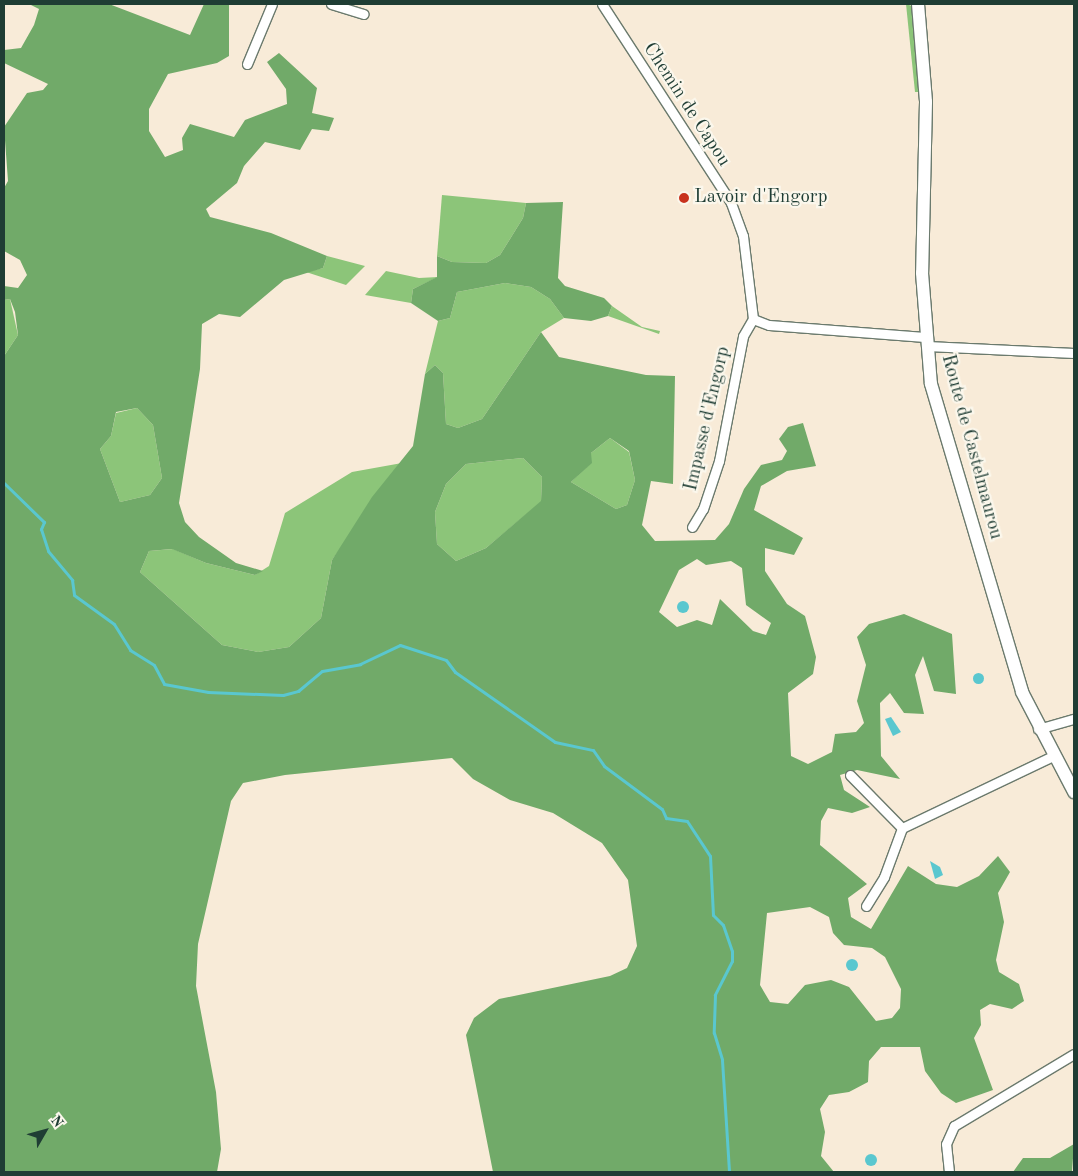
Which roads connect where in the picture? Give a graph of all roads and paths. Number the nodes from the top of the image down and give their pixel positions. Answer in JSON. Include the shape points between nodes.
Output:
{"nodes":[{"id":1,"x":272,"y":4,"type":"edge"},
{"id":2,"x":331,"y":4,"type":"edge"},
{"id":3,"x":602,"y":4,"type":"edge"},
{"id":4,"x":918,"y":4,"type":"edge"},
{"id":5,"x":362,"y":14,"type":"dead end"},
{"id":6,"x":247,"y":64,"type":"dead end"},
{"id":7,"x":753,"y":319,"type":"junction"},
{"id":8,"x":926,"y":342,"type":"junction"},
{"id":9,"x":1074,"y":353,"type":"edge"},
{"id":10,"x":692,"y":527,"type":"dead end"},
{"id":11,"x":1074,"y":719,"type":"edge"},
{"id":12,"x":1038,"y":729,"type":"junction"},
{"id":13,"x":1053,"y":756,"type":"junction"},
{"id":14,"x":850,"y":775,"type":"dead end"},
{"id":15,"x":1074,"y":792,"type":"edge"},
{"id":16,"x":902,"y":828,"type":"junction"},
{"id":17,"x":866,"y":906,"type":"dead end"},
{"id":18,"x":1074,"y":1054,"type":"edge"},
{"id":19,"x":949,"y":1172,"type":"edge"}],
"edges":[{"from":1,"to":6,"type":"street"},
{"from":2,"to":5,"type":"street"},
{"from":3,"to":7,"type":"street","name":"Chemin de Capou","via":[[731,203],[743,236]]},
{"from":4,"to":8,"type":"street","name":"Route de Castelmaurou","via":[[926,102],[921,230]]},
{"from":7,"to":8,"type":"street","via":[[769,325]]},
{"from":7,"to":10,"type":"street","name":"Impasse d'Engorp","via":[[743,336],[718,461],[703,509]]},
{"from":8,"to":9,"type":"street"},
{"from":8,"to":12,"type":"street","name":"Route de Castelmaurou","via":[[932,384],[968,514],[1022,692]]},
{"from":11,"to":12,"type":"street"},
{"from":12,"to":13,"type":"street","name":"Route de Castelmaurou"},
{"from":13,"to":15,"type":"street","name":"Route de Castelmaurou"},
{"from":13,"to":16,"type":"street"},
{"from":14,"to":16,"type":"street"},
{"from":16,"to":17,"type":"street","via":[[884,877]]},
{"from":18,"to":19,"type":"street","via":[[954,1126],[946,1144]]}]}
